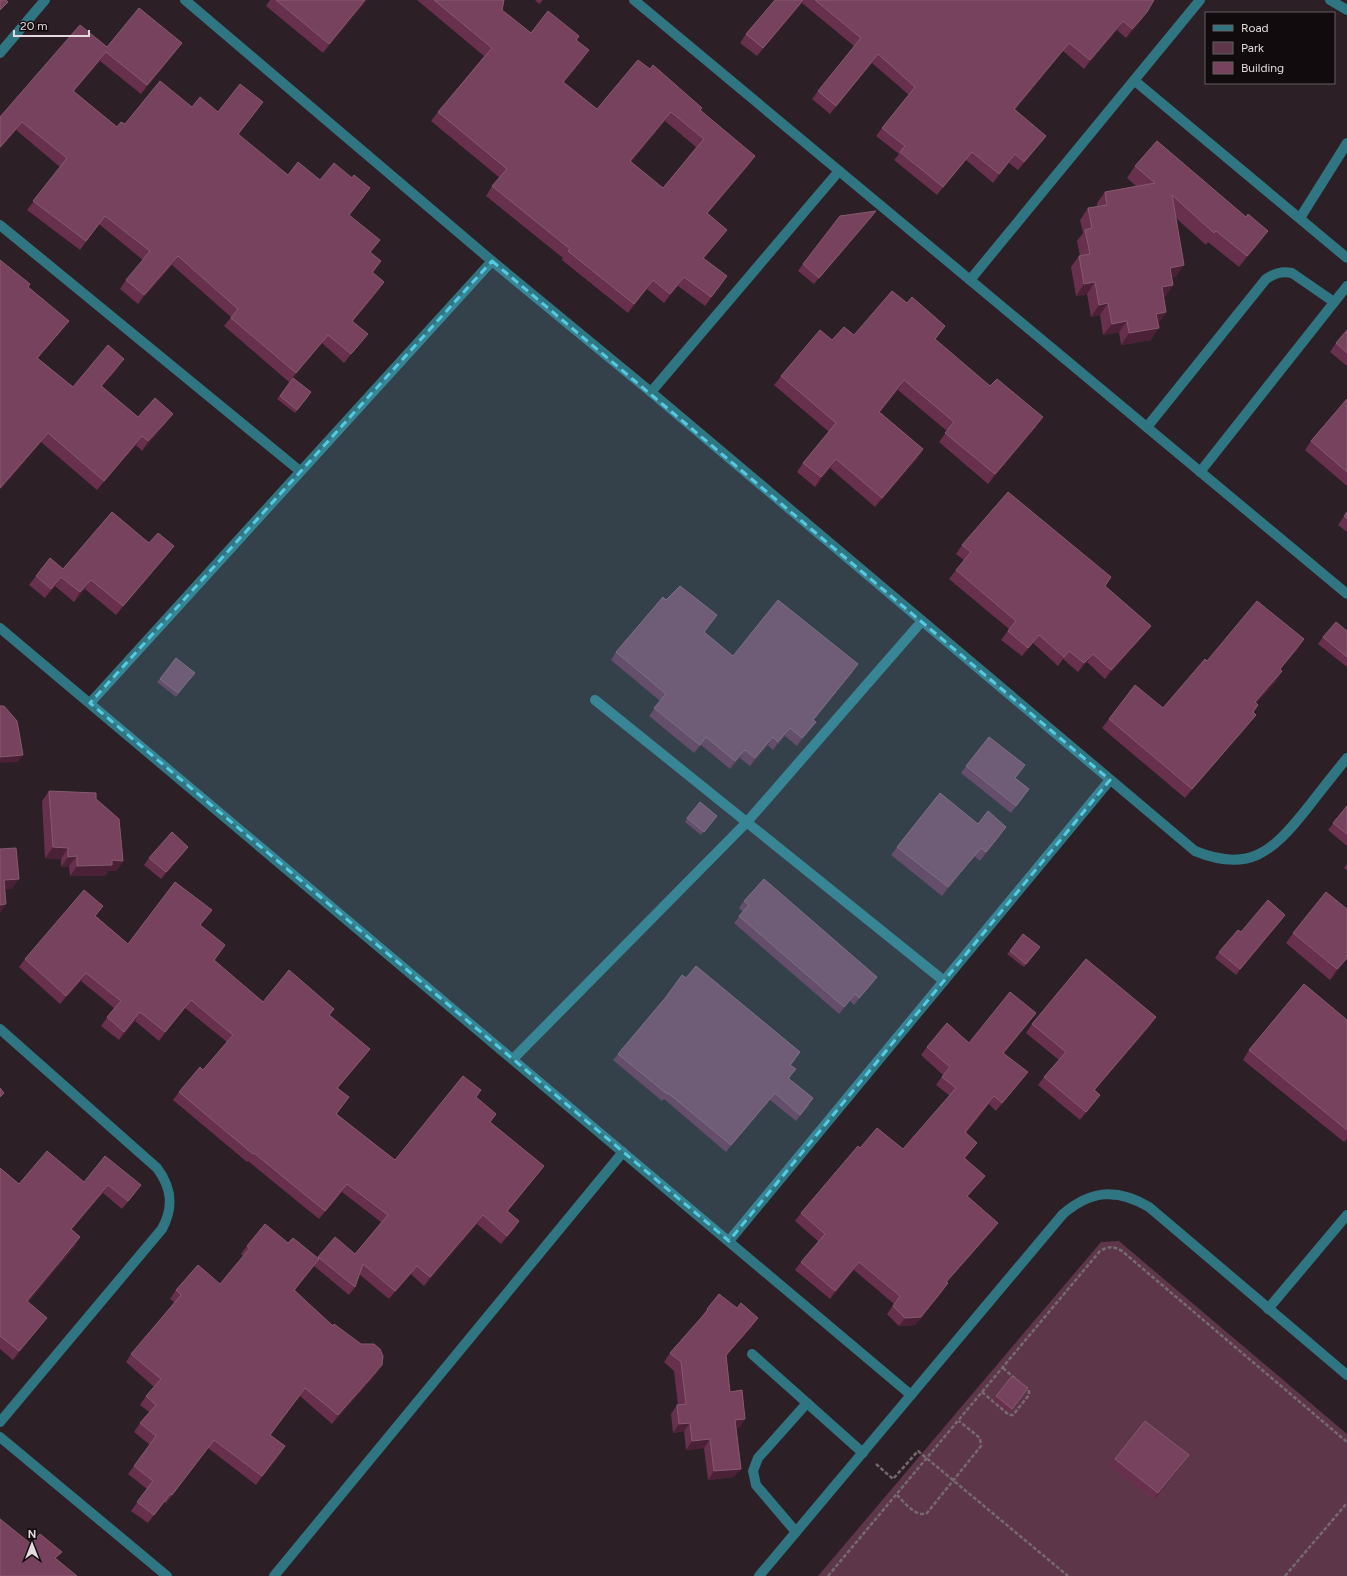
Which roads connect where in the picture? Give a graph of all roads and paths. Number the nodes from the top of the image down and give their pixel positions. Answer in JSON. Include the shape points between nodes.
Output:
{"nodes":[{"id":1,"x":45,"y":0,"type":"edge"},
{"id":2,"x":185,"y":0,"type":"edge"},
{"id":3,"x":634,"y":0,"type":"edge"},
{"id":4,"x":1200,"y":0,"type":"edge"},
{"id":5,"x":1330,"y":0,"type":"edge"},
{"id":6,"x":1347,"y":10,"type":"edge"},
{"id":7,"x":0,"y":53,"type":"edge"},
{"id":8,"x":1135,"y":81,"type":"junction"},
{"id":9,"x":1347,"y":143,"type":"edge"},
{"id":10,"x":839,"y":171,"type":"junction"},
{"id":11,"x":1300,"y":218,"type":"junction"},
{"id":12,"x":0,"y":225,"type":"edge"},
{"id":13,"x":1347,"y":258,"type":"edge"},
{"id":14,"x":492,"y":262,"type":"junction"},
{"id":15,"x":970,"y":280,"type":"junction"},
{"id":16,"x":1347,"y":286,"type":"edge"},
{"id":17,"x":1334,"y":302,"type":"junction"},
{"id":18,"x":650,"y":392,"type":"junction"},
{"id":19,"x":1147,"y":427,"type":"junction"},
{"id":20,"x":300,"y":472,"type":"junction"},
{"id":21,"x":1200,"y":472,"type":"junction"},
{"id":22,"x":1347,"y":594,"type":"edge"},
{"id":23,"x":922,"y":621,"type":"junction"},
{"id":24,"x":0,"y":628,"type":"edge"},
{"id":25,"x":595,"y":700,"type":"dead end"},
{"id":26,"x":90,"y":703,"type":"junction"},
{"id":27,"x":1347,"y":758,"type":"edge"},
{"id":28,"x":1110,"y":780,"type":"junction"},
{"id":29,"x":747,"y":822,"type":"junction"},
{"id":30,"x":944,"y":981,"type":"junction"},
{"id":31,"x":0,"y":1029,"type":"edge"},
{"id":32,"x":513,"y":1059,"type":"junction"},
{"id":33,"x":623,"y":1152,"type":"junction"},
{"id":34,"x":1347,"y":1215,"type":"edge"},
{"id":35,"x":729,"y":1241,"type":"junction"},
{"id":36,"x":1268,"y":1309,"type":"junction"},
{"id":37,"x":752,"y":1354,"type":"dead end"},
{"id":38,"x":1003,"y":1368,"type":"junction"},
{"id":39,"x":1347,"y":1375,"type":"edge"},
{"id":40,"x":982,"y":1392,"type":"junction"},
{"id":41,"x":911,"y":1395,"type":"junction"},
{"id":42,"x":807,"y":1403,"type":"junction"},
{"id":43,"x":959,"y":1420,"type":"junction"},
{"id":44,"x":0,"y":1422,"type":"edge"},
{"id":45,"x":0,"y":1437,"type":"edge"},
{"id":46,"x":1347,"y":1442,"type":"edge"},
{"id":47,"x":863,"y":1453,"type":"junction"},
{"id":48,"x":927,"y":1459,"type":"junction"},
{"id":49,"x":954,"y":1481,"type":"junction"},
{"id":50,"x":897,"y":1495,"type":"junction"},
{"id":51,"x":1347,"y":1503,"type":"edge"},
{"id":52,"x":796,"y":1532,"type":"junction"},
{"id":53,"x":167,"y":1576,"type":"edge"},
{"id":54,"x":274,"y":1576,"type":"edge"},
{"id":55,"x":760,"y":1576,"type":"edge"},
{"id":56,"x":828,"y":1576,"type":"edge"},
{"id":57,"x":1068,"y":1576,"type":"edge"},
{"id":58,"x":1285,"y":1576,"type":"edge"}],
"edges":[{"from":1,"to":7,"type":"street"},
{"from":2,"to":14,"type":"street"},
{"from":3,"to":10,"type":"street"},
{"from":4,"to":8,"type":"street"},
{"from":5,"to":6,"type":"street"},
{"from":8,"to":11,"type":"street"},
{"from":8,"to":15,"type":"street"},
{"from":9,"to":11,"type":"street"},
{"from":10,"to":15,"type":"street"},
{"from":10,"to":18,"type":"street"},
{"from":11,"to":13,"type":"street"},
{"from":12,"to":20,"type":"street"},
{"from":14,"to":18,"type":"street"},
{"from":14,"to":20,"type":"street"},
{"from":15,"to":19,"type":"street"},
{"from":16,"to":17,"type":"street"},
{"from":17,"to":19,"type":"street","via":[[1292,273],[1272,275],[1266,279]]},
{"from":17,"to":21,"type":"street"},
{"from":18,"to":23,"type":"street"},
{"from":19,"to":21,"type":"street"},
{"from":20,"to":26,"type":"street"},
{"from":21,"to":22,"type":"street"},
{"from":23,"to":28,"type":"street"},
{"from":23,"to":29,"type":"street"},
{"from":24,"to":26,"type":"street"},
{"from":25,"to":29,"type":"street"},
{"from":26,"to":32,"type":"street"},
{"from":27,"to":28,"type":"street","via":[[1285,836],[1273,847],[1243,859],[1226,860],[1194,851]]},
{"from":28,"to":30,"type":"street"},
{"from":29,"to":30,"type":"street"},
{"from":29,"to":32,"type":"street"},
{"from":30,"to":35,"type":"street"},
{"from":31,"to":44,"type":"street","via":[[157,1168],[165,1178],[171,1204],[162,1229]]},
{"from":32,"to":33,"type":"street"},
{"from":33,"to":35,"type":"street"},
{"from":33,"to":54,"type":"street"},
{"from":34,"to":36,"type":"street"},
{"from":35,"to":41,"type":"street"},
{"from":36,"to":39,"type":"street"},
{"from":36,"to":41,"type":"street","via":[[1149,1207],[1124,1196],[1098,1195],[1074,1205],[1063,1214]]},
{"from":37,"to":42,"type":"street"},
{"from":38,"to":40,"type":"path"},
{"from":38,"to":40,"type":"path","via":[[1029,1390],[1029,1396],[1013,1415],[1009,1415]]},
{"from":38,"to":46,"type":"path","via":[[1100,1251],[1105,1248],[1116,1248]]},
{"from":40,"to":43,"type":"path"},
{"from":41,"to":47,"type":"street"},
{"from":42,"to":47,"type":"street"},
{"from":42,"to":52,"type":"street","via":[[758,1458],[753,1471],[756,1485]]},
{"from":43,"to":48,"type":"path"},
{"from":43,"to":49,"type":"path","via":[[980,1438],[981,1446]]},
{"from":45,"to":53,"type":"street"},
{"from":47,"to":48,"type":"path","via":[[893,1479],[918,1451]]},
{"from":47,"to":52,"type":"street"},
{"from":48,"to":49,"type":"path"},
{"from":48,"to":50,"type":"path"},
{"from":49,"to":50,"type":"path","via":[[924,1514],[916,1512]]},
{"from":49,"to":57,"type":"path"},
{"from":50,"to":56,"type":"path"},
{"from":51,"to":58,"type":"path"},
{"from":52,"to":55,"type":"street"}]}
